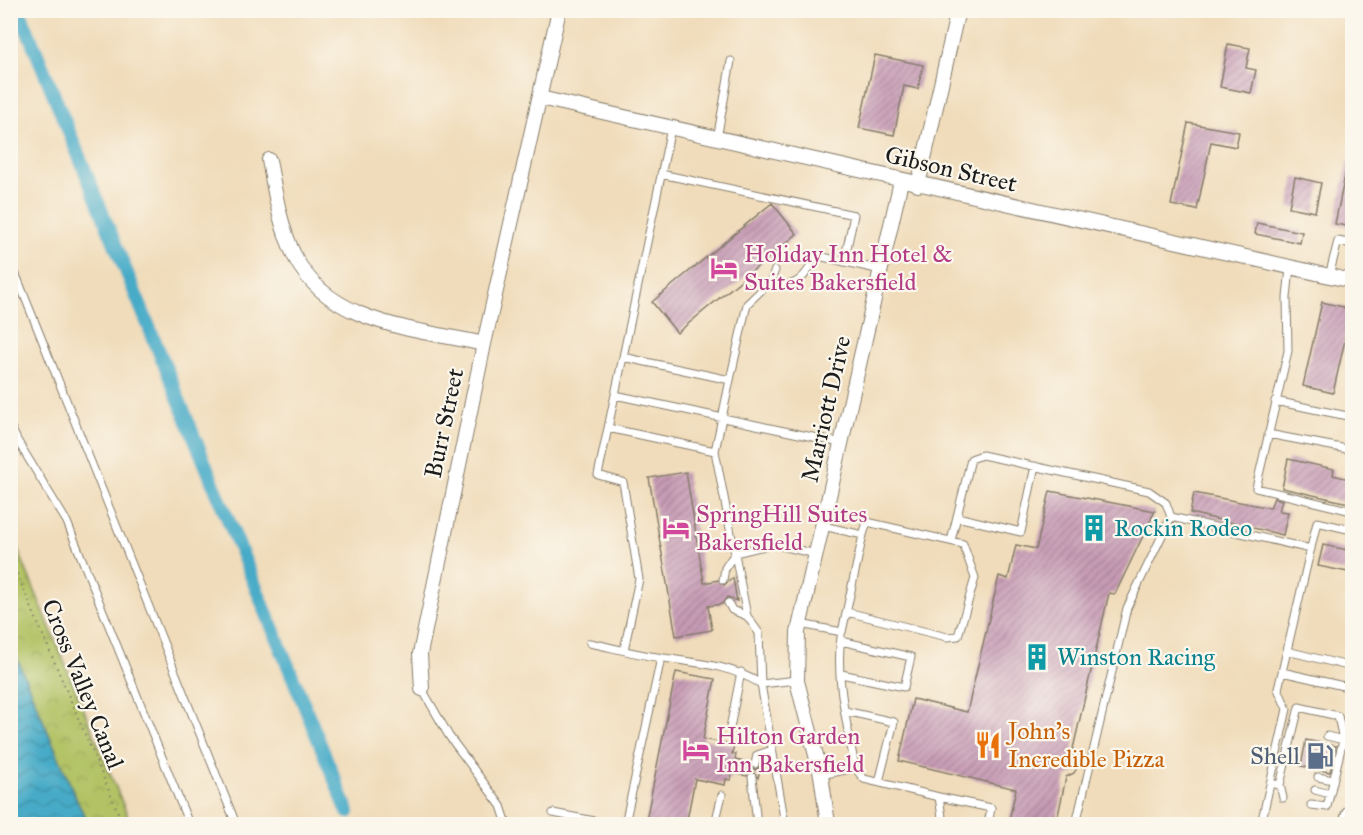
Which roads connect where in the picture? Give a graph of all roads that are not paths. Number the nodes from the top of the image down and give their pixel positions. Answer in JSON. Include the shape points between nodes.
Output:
{"nodes":[{"id":1,"x":559,"y":10,"type":"edge"},
{"id":2,"x":958,"y":10,"type":"edge"},
{"id":3,"x":731,"y":62,"type":"dead end"},
{"id":4,"x":540,"y":98,"type":"junction"},
{"id":5,"x":670,"y":128,"type":"junction"},
{"id":6,"x":717,"y":139,"type":"junction"},
{"id":7,"x":269,"y":160,"type":"dead end"},
{"id":8,"x":661,"y":174,"type":"junction"},
{"id":9,"x":901,"y":181,"type":"junction"},
{"id":10,"x":918,"y":185,"type":"junction"},
{"id":11,"x":1353,"y":244,"type":"edge"},
{"id":12,"x":814,"y":255,"type":"junction"},
{"id":13,"x":794,"y":256,"type":"dead end"},
{"id":14,"x":10,"y":260,"type":"edge"},
{"id":15,"x":844,"y":262,"type":"junction"},
{"id":16,"x":1290,"y":267,"type":"junction"},
{"id":17,"x":775,"y":270,"type":"dead end"},
{"id":18,"x":881,"y":270,"type":"junction"},
{"id":19,"x":1329,"y":276,"type":"junction"},
{"id":20,"x":771,"y":281,"type":"junction"},
{"id":21,"x":1353,"y":281,"type":"edge"},
{"id":22,"x":484,"y":344,"type":"junction"},
{"id":23,"x":623,"y":357,"type":"junction"},
{"id":24,"x":730,"y":380,"type":"junction"},
{"id":25,"x":615,"y":395,"type":"junction"},
{"id":26,"x":1275,"y":401,"type":"junction"},
{"id":27,"x":1352,"y":415,"type":"edge"},
{"id":28,"x":722,"y":418,"type":"junction"},
{"id":29,"x":10,"y":425,"type":"edge"},
{"id":30,"x":608,"y":428,"type":"junction"},
{"id":31,"x":1268,"y":434,"type":"junction"},
{"id":32,"x":841,"y":443,"type":"junction"},
{"id":33,"x":715,"y":450,"type":"junction"},
{"id":34,"x":1353,"y":450,"type":"edge"},
{"id":35,"x":1035,"y":466,"type":"junction"},
{"id":36,"x":1353,"y":510,"type":"edge"},
{"id":37,"x":957,"y":517,"type":"junction"},
{"id":38,"x":1171,"y":517,"type":"junction"},
{"id":39,"x":823,"y":526,"type":"junction"},
{"id":40,"x":1353,"y":530,"type":"edge"},
{"id":41,"x":863,"y":535,"type":"junction"},
{"id":42,"x":951,"y":541,"type":"junction"},
{"id":43,"x":1311,"y":549,"type":"junction"},
{"id":44,"x":735,"y":553,"type":"junction"},
{"id":45,"x":816,"y":554,"type":"junction"},
{"id":46,"x":723,"y":580,"type":"dead end"},
{"id":47,"x":728,"y":603,"type":"dead end"},
{"id":48,"x":847,"y":612,"type":"junction"},
{"id":49,"x":747,"y":616,"type":"junction"},
{"id":50,"x":800,"y":624,"type":"junction"},
{"id":51,"x":842,"y":632,"type":"junction"},
{"id":52,"x":841,"y":641,"type":"junction"},
{"id":53,"x":590,"y":643,"type":"dead end"},
{"id":54,"x":624,"y":650,"type":"junction"},
{"id":55,"x":1287,"y":651,"type":"junction"},
{"id":56,"x":661,"y":658,"type":"junction"},
{"id":57,"x":1353,"y":666,"type":"edge"},
{"id":58,"x":741,"y":672,"type":"junction"},
{"id":59,"x":1282,"y":672,"type":"junction"},
{"id":60,"x":841,"y":674,"type":"junction"},
{"id":61,"x":797,"y":680,"type":"junction"},
{"id":62,"x":761,"y":684,"type":"junction"},
{"id":63,"x":1353,"y":688,"type":"edge"},
{"id":64,"x":422,"y":689,"type":"joint"},
{"id":65,"x":1299,"y":707,"type":"junction"},
{"id":66,"x":1287,"y":709,"type":"junction"},
{"id":67,"x":845,"y":711,"type":"junction"},
{"id":68,"x":730,"y":728,"type":"dead end"},
{"id":69,"x":1328,"y":736,"type":"dead end"},
{"id":70,"x":1343,"y":740,"type":"junction"},
{"id":71,"x":772,"y":750,"type":"junction"},
{"id":72,"x":754,"y":764,"type":"dead end"},
{"id":73,"x":855,"y":768,"type":"junction"},
{"id":74,"x":821,"y":775,"type":"junction"},
{"id":75,"x":752,"y":777,"type":"dead end"},
{"id":76,"x":1318,"y":777,"type":"dead end"},
{"id":77,"x":1333,"y":780,"type":"junction"},
{"id":78,"x":879,"y":782,"type":"junction"},
{"id":79,"x":1270,"y":783,"type":"junction"},
{"id":80,"x":1283,"y":784,"type":"junction"},
{"id":81,"x":1315,"y":790,"type":"dead end"},
{"id":82,"x":1330,"y":794,"type":"junction"},
{"id":83,"x":722,"y":795,"type":"dead end"},
{"id":84,"x":939,"y":797,"type":"junction"},
{"id":85,"x":1283,"y":798,"type":"dead end"},
{"id":86,"x":1311,"y":804,"type":"dead end"},
{"id":87,"x":553,"y":813,"type":"dead end"},
{"id":88,"x":1353,"y":815,"type":"edge"},
{"id":89,"x":1261,"y":823,"type":"edge"},
{"id":90,"x":189,"y":825,"type":"edge"},
{"id":91,"x":236,"y":825,"type":"edge"},
{"id":92,"x":507,"y":825,"type":"edge"},
{"id":93,"x":610,"y":825,"type":"edge"},
{"id":94,"x":625,"y":825,"type":"edge"},
{"id":95,"x":716,"y":825,"type":"edge"},
{"id":96,"x":758,"y":825,"type":"edge"},
{"id":97,"x":785,"y":825,"type":"edge"},
{"id":98,"x":828,"y":825,"type":"edge"},
{"id":99,"x":944,"y":825,"type":"edge"},
{"id":100,"x":988,"y":825,"type":"edge"},
{"id":101,"x":1076,"y":825,"type":"edge"},
{"id":102,"x":1273,"y":825,"type":"edge"},
{"id":103,"x":1350,"y":825,"type":"edge"}],
"edges":[{"from":1,"to":4,"type":"street","name":"Burr Street"},
{"from":2,"to":10,"type":"street"},
{"from":3,"to":6,"type":"lane"},
{"from":4,"to":5,"type":"street","name":"Gibson Street"},
{"from":4,"to":22,"type":"street","name":"Burr Street"},
{"from":5,"to":6,"type":"street","name":"Gibson Street"},
{"from":5,"to":8,"type":"lane"},
{"from":6,"to":9,"type":"street","name":"Gibson Street"},
{"from":7,"to":22,"type":"street","via":[[279,211],[295,256],[317,287],[347,309],[367,317]]},
{"from":8,"to":15,"type":"lane","via":[[854,215]]},
{"from":8,"to":23,"type":"lane"},
{"from":9,"to":10,"type":"street","name":"Gibson Street"},
{"from":9,"to":18,"type":"street","name":"Marriott Drive"},
{"from":10,"to":16,"type":"street","name":"Gibson Street"},
{"from":11,"to":19,"type":"lane","via":[[1338,241]]},
{"from":12,"to":13,"type":"lane"},
{"from":12,"to":15,"type":"lane"},
{"from":12,"to":20,"type":"lane","via":[[811,269],[795,284],[781,286]]},
{"from":14,"to":91,"type":"lane"},
{"from":15,"to":18,"type":"lane"},
{"from":16,"to":19,"type":"street","name":"Gibson Street"},
{"from":16,"to":26,"type":"lane","via":[[1288,351]]},
{"from":17,"to":20,"type":"lane"},
{"from":18,"to":32,"type":"street","name":"Marriott Drive"},
{"from":19,"to":21,"type":"street","name":"Gibson Street"},
{"from":20,"to":24,"type":"lane","via":[[747,304]]},
{"from":22,"to":64,"type":"street","name":"Burr Street","via":[[420,654]]},
{"from":23,"to":24,"type":"lane"},
{"from":23,"to":25,"type":"lane"},
{"from":24,"to":28,"type":"lane"},
{"from":25,"to":28,"type":"lane"},
{"from":25,"to":30,"type":"lane"},
{"from":26,"to":27,"type":"lane"},
{"from":26,"to":31,"type":"lane"},
{"from":28,"to":32,"type":"lane"},
{"from":28,"to":33,"type":"lane"},
{"from":29,"to":90,"type":"lane","via":[[67,522]]},
{"from":30,"to":33,"type":"lane"},
{"from":30,"to":54,"type":"lane","via":[[598,475],[623,482],[639,579]]},
{"from":31,"to":34,"type":"lane"},
{"from":31,"to":36,"type":"lane","via":[[1256,488]]},
{"from":32,"to":39,"type":"street","name":"Marriott Drive"},
{"from":33,"to":44,"type":"lane"},
{"from":35,"to":37,"type":"lane","via":[[982,455],[971,459]]},
{"from":35,"to":37,"type":"lane","via":[[1021,532]]},
{"from":35,"to":38,"type":"lane","via":[[1149,491],[1166,503]]},
{"from":37,"to":42,"type":"lane"},
{"from":38,"to":43,"type":"lane"},
{"from":38,"to":101,"type":"lane","via":[[1127,608]]},
{"from":39,"to":41,"type":"lane"},
{"from":39,"to":45,"type":"street","name":"Marriott Drive"},
{"from":40,"to":43,"type":"lane","via":[[1317,522]]},
{"from":41,"to":42,"type":"lane","via":[[867,522]]},
{"from":41,"to":48,"type":"lane"},
{"from":42,"to":48,"type":"lane","via":[[963,544],[975,578],[958,636],[946,637]]},
{"from":43,"to":55,"type":"lane"},
{"from":44,"to":45,"type":"lane","via":[[773,544]]},
{"from":44,"to":46,"type":"lane","via":[[725,568]]},
{"from":44,"to":49,"type":"lane"},
{"from":45,"to":50,"type":"street","name":"Marriott Drive"},
{"from":47,"to":49,"type":"lane","via":[[732,610]]},
{"from":48,"to":51,"type":"lane"},
{"from":49,"to":62,"type":"lane","via":[[759,633]]},
{"from":50,"to":51,"type":"lane"},
{"from":50,"to":61,"type":"street","name":"Marriott Drive"},
{"from":51,"to":52,"type":"lane"},
{"from":52,"to":60,"type":"lane"},
{"from":52,"to":60,"type":"lane","via":[[911,657],[904,687]]},
{"from":53,"to":54,"type":"lane"},
{"from":54,"to":56,"type":"lane"},
{"from":55,"to":57,"type":"lane"},
{"from":55,"to":59,"type":"lane"},
{"from":56,"to":58,"type":"lane"},
{"from":56,"to":94,"type":"lane"},
{"from":58,"to":62,"type":"lane"},
{"from":58,"to":68,"type":"lane"},
{"from":59,"to":63,"type":"lane"},
{"from":59,"to":66,"type":"lane","via":[[1278,689]]},
{"from":60,"to":67,"type":"lane"},
{"from":61,"to":62,"type":"lane"},
{"from":61,"to":74,"type":"street","name":"Marriott Drive"},
{"from":62,"to":71,"type":"lane"},
{"from":64,"to":92,"type":"lane","name":"Burr Street","via":[[449,736],[501,806]]},
{"from":65,"to":66,"type":"lane"},
{"from":65,"to":70,"type":"lane","via":[[1338,716]]},
{"from":65,"to":80,"type":"lane"},
{"from":66,"to":79,"type":"lane"},
{"from":67,"to":73,"type":"lane"},
{"from":67,"to":78,"type":"lane","via":[[894,722]]},
{"from":69,"to":70,"type":"lane"},
{"from":70,"to":77,"type":"lane"},
{"from":71,"to":72,"type":"lane","via":[[757,755]]},
{"from":71,"to":97,"type":"lane"},
{"from":73,"to":74,"type":"lane"},
{"from":73,"to":78,"type":"lane","via":[[864,779]]},
{"from":74,"to":98,"type":"street","name":"Marriott Drive"},
{"from":75,"to":96,"type":"lane"},
{"from":76,"to":77,"type":"lane"},
{"from":77,"to":82,"type":"lane"},
{"from":78,"to":84,"type":"lane"},
{"from":79,"to":80,"type":"lane"},
{"from":79,"to":89,"type":"lane"},
{"from":80,"to":85,"type":"lane"},
{"from":81,"to":82,"type":"lane"},
{"from":82,"to":86,"type":"lane","via":[[1327,807]]},
{"from":83,"to":95,"type":"lane"},
{"from":84,"to":99,"type":"lane"},
{"from":84,"to":100,"type":"lane","via":[[991,808]]},
{"from":87,"to":93,"type":"lane"},
{"from":88,"to":103,"type":"main road"},
{"from":89,"to":102,"type":"lane"}]}
